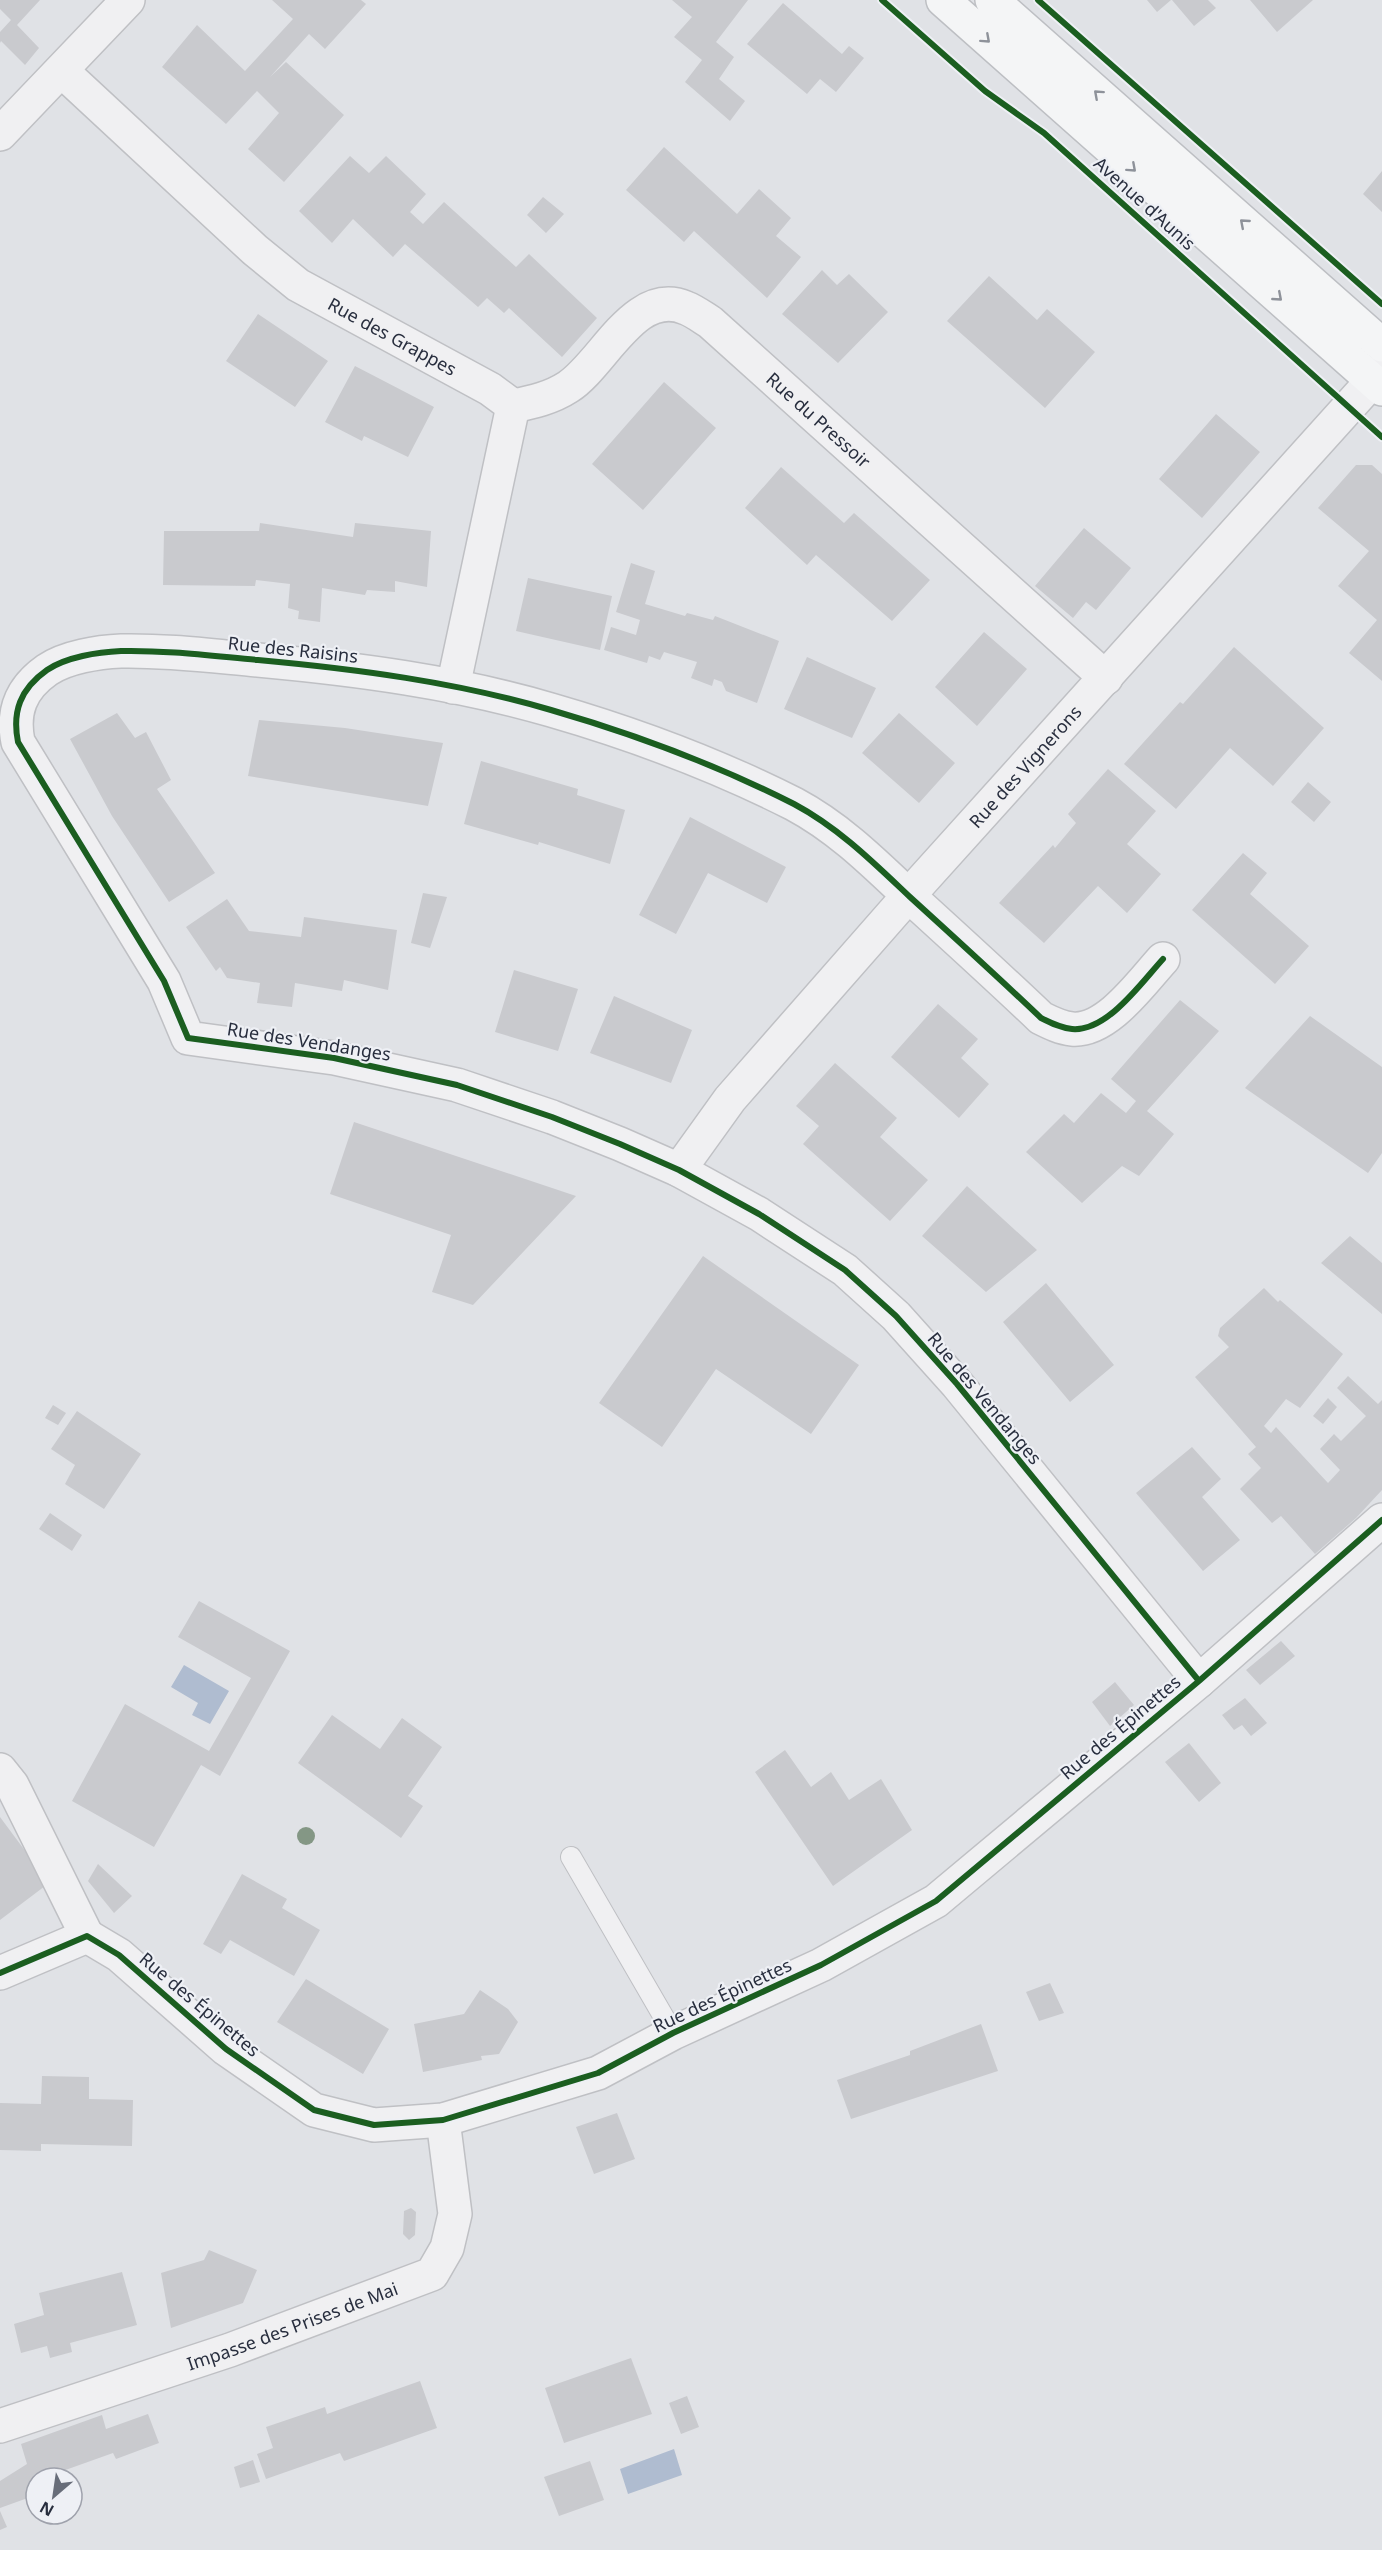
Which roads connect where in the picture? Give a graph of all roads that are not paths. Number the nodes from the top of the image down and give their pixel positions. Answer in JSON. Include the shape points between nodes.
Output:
{"nodes":[{"id":1,"x":128,"y":0,"type":"edge"},
{"id":2,"x":943,"y":0,"type":"edge"},
{"id":3,"x":992,"y":0,"type":"edge"},
{"id":4,"x":62,"y":71,"type":"junction"},
{"id":5,"x":0,"y":134,"type":"edge"},
{"id":6,"x":1382,"y":345,"type":"edge"},
{"id":7,"x":1379,"y":380,"type":"edge"},
{"id":8,"x":513,"y":406,"type":"junction"},
{"id":9,"x":1106,"y":678,"type":"junction"},
{"id":10,"x":453,"y":687,"type":"junction"},
{"id":11,"x":909,"y":896,"type":"junction"},
{"id":12,"x":1163,"y":959,"type":"dead end"},
{"id":13,"x":188,"y":1038,"type":"joint"},
{"id":14,"x":678,"y":1170,"type":"junction"},
{"id":15,"x":1382,"y":1520,"type":"edge"},
{"id":16,"x":1198,"y":1681,"type":"junction"},
{"id":17,"x":0,"y":1770,"type":"edge"},
{"id":18,"x":571,"y":1857,"type":"dead end"},
{"id":19,"x":87,"y":1936,"type":"junction"},
{"id":20,"x":0,"y":1973,"type":"edge"},
{"id":21,"x":673,"y":2033,"type":"junction"},
{"id":22,"x":443,"y":2120,"type":"junction"},
{"id":23,"x":0,"y":2426,"type":"edge"}],
"edges":[{"from":1,"to":4,"type":"street"},
{"from":2,"to":7,"type":"main road","name":"Avenue d'Aunis","one_way":true},
{"from":6,"to":3,"type":"main road","one_way":true},
{"from":4,"to":5,"type":"street"},
{"from":4,"to":8,"type":"street","name":"Rue des Grappes","via":[[298,285],[490,389]]},
{"from":7,"to":9,"type":"street","name":"Rue des Vignerons"},
{"from":8,"to":9,"type":"street","name":"Rue du Pressoir","via":[[544,399],[570,386],[640,314],[663,304],[685,307],[710,321]]},
{"from":8,"to":10,"type":"street"},
{"from":9,"to":11,"type":"street","name":"Rue des Vignerons"},
{"from":10,"to":11,"type":"street","name":"Rue des Raisins","via":[[550,710],[738,776],[798,806],[848,839]]},
{"from":10,"to":13,"type":"street","name":"Rue des Raisins","via":[[313,665],[119,651],[77,658],[47,670],[29,687],[17,706],[14,722],[18,742],[164,981]]},
{"from":11,"to":12,"type":"street","name":"Rue des Raisins","via":[[1041,1018],[1058,1026],[1094,1026],[1112,1014]]},
{"from":11,"to":14,"type":"street","name":"Rue des Vignerons","via":[[730,1099]]},
{"from":13,"to":14,"type":"street","name":"Rue des Vendanges","via":[[334,1058],[457,1085],[552,1117]]},
{"from":14,"to":16,"type":"street","name":"Rue des Vendanges","via":[[759,1214],[845,1270],[896,1316],[957,1384]]},
{"from":15,"to":16,"type":"street","name":"Rue des Épinettes"},
{"from":16,"to":21,"type":"street","name":"Rue des Épinettes","via":[[936,1901],[821,1965]]},
{"from":17,"to":19,"type":"street","via":[[12,1785]]},
{"from":18,"to":21,"type":"lane"},
{"from":19,"to":20,"type":"street"},
{"from":19,"to":22,"type":"street","name":"Rue des Épinettes","via":[[118,1955],[226,2049],[314,2110],[374,2125]]},
{"from":21,"to":22,"type":"street","name":"Rue des Épinettes","via":[[598,2073]]},
{"from":22,"to":23,"type":"street","name":"Impasse des Prises de Mai","via":[[454,2214],[447,2248],[432,2274],[230,2350]]}]}
